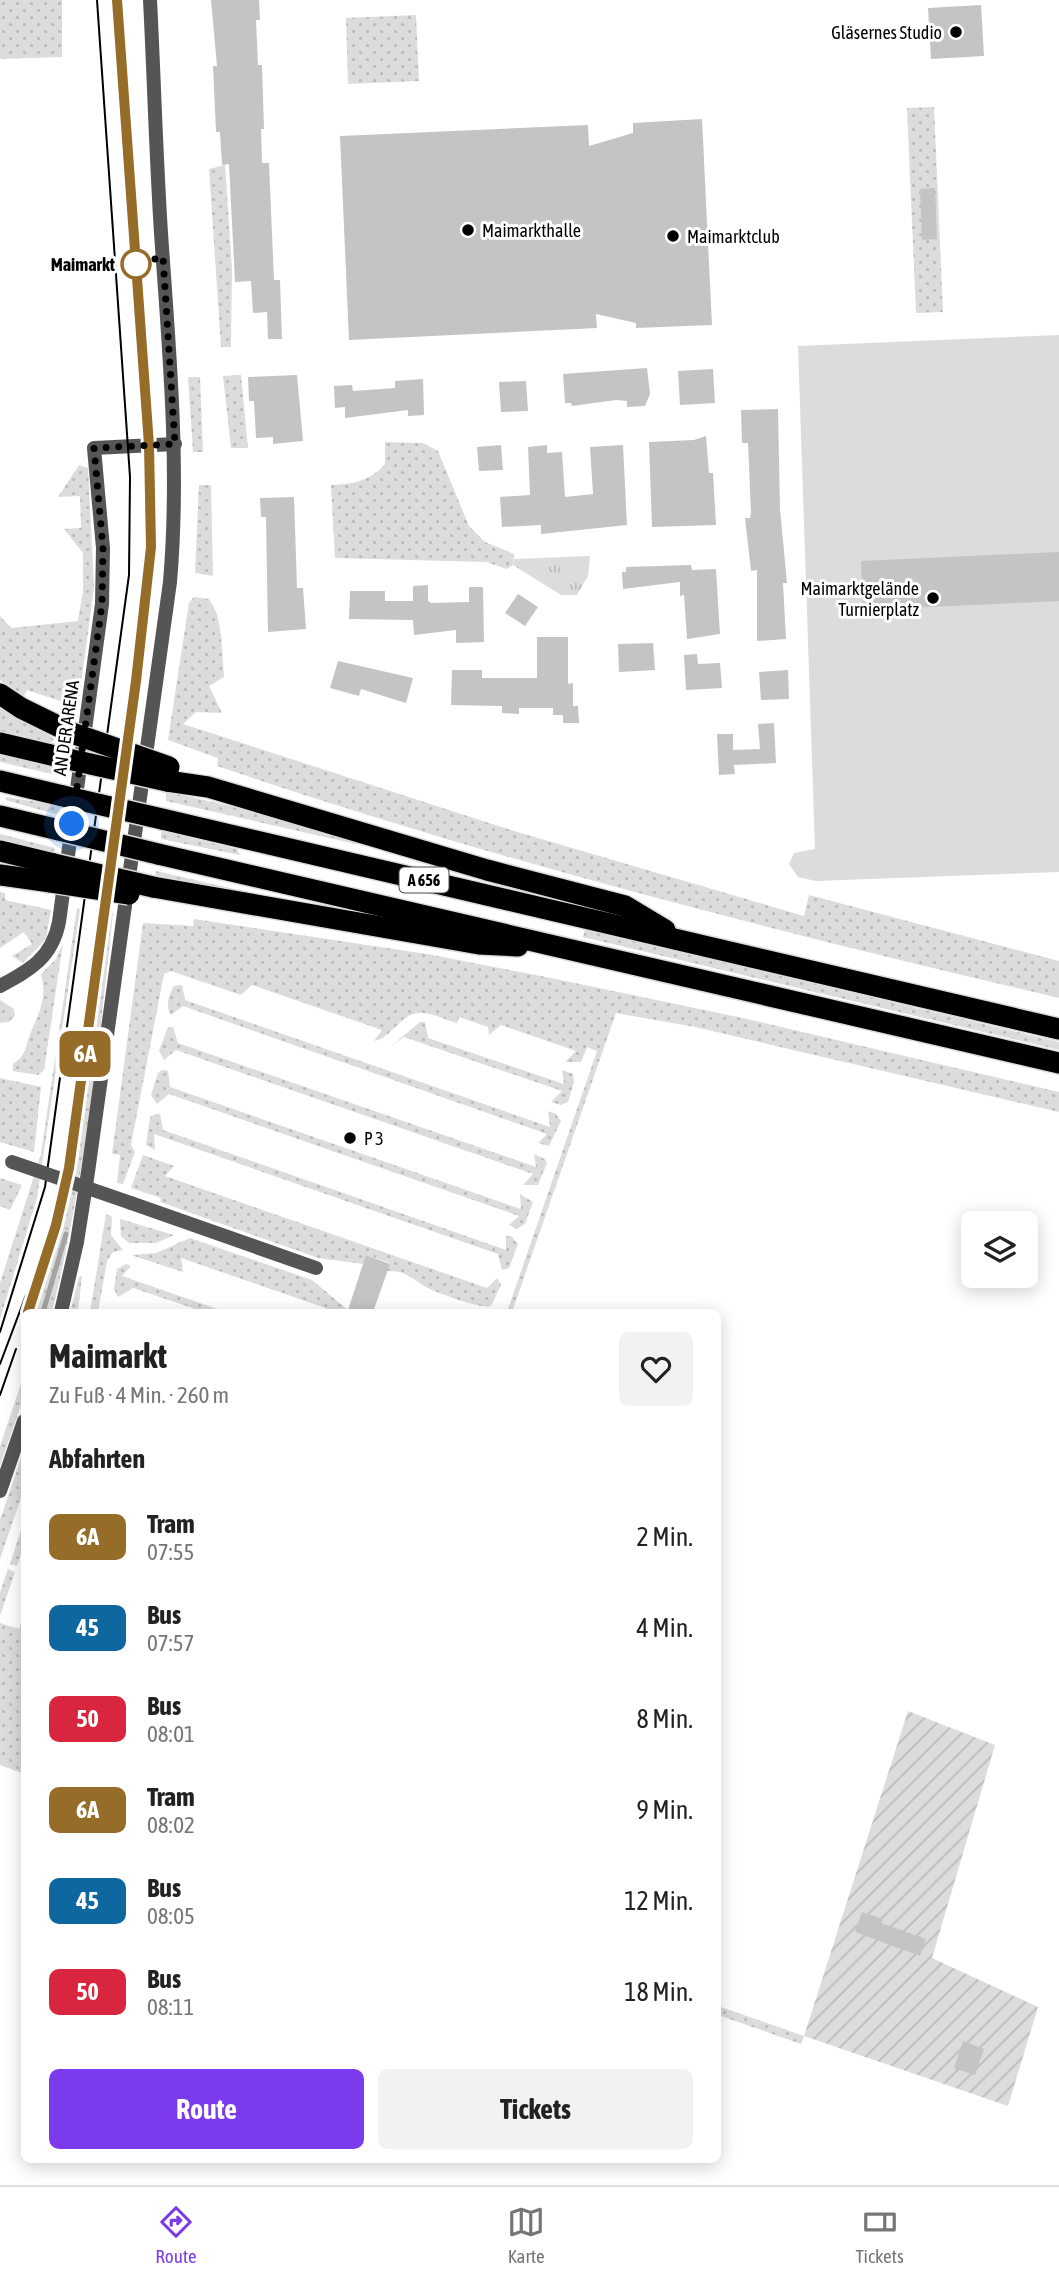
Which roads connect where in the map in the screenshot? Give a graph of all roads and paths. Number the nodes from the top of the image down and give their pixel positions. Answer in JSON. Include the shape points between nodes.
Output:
{"nodes":[{"id":1,"x":150,"y":0,"type":"edge"},
{"id":2,"x":175,"y":444,"type":"junction"},
{"id":3,"x":0,"y":694,"type":"edge"},
{"id":4,"x":0,"y":743,"type":"edge"},
{"id":5,"x":168,"y":774,"type":"junction"},
{"id":6,"x":0,"y":781,"type":"edge"},
{"id":7,"x":0,"y":816,"type":"edge"},
{"id":8,"x":0,"y":850,"type":"edge"},
{"id":9,"x":53,"y":873,"type":"junction"},
{"id":10,"x":0,"y":875,"type":"edge"},
{"id":11,"x":685,"y":941,"type":"junction"},
{"id":12,"x":569,"y":948,"type":"junction"},
{"id":13,"x":0,"y":986,"type":"edge"},
{"id":14,"x":1059,"y":1029,"type":"edge"},
{"id":15,"x":1059,"y":1063,"type":"edge"},
{"id":16,"x":6,"y":1160,"type":"edge"},
{"id":17,"x":316,"y":1268,"type":"dead end"},
{"id":18,"x":62,"y":1309,"type":"edge"},
{"id":19,"x":21,"y":1431,"type":"edge"},
{"id":20,"x":0,"y":1492,"type":"edge"}],
"edges":[{"from":1,"to":2,"type":"street"},
{"from":2,"to":13,"type":"street","name":"AN DER ARENA","via":[[94,448],[103,548],[102,604],[59,922],[44,958]]},
{"from":2,"to":18,"type":"street","via":[[170,582],[86,1184]]},
{"from":3,"to":5,"type":"highway","bridge":true,"via":[[72,733]]},
{"from":4,"to":5,"type":"highway","bridge":true},
{"from":5,"to":11,"type":"highway","via":[[486,870],[625,906]]},
{"from":6,"to":11,"type":"highway","number":"A 656","bridge":true},
{"from":7,"to":12,"type":"highway","number":"A 656","bridge":true},
{"from":8,"to":9,"type":"highway"},
{"from":9,"to":10,"type":"highway"},
{"from":9,"to":12,"type":"highway","bridge":true,"via":[[267,917],[307,914],[479,944]]},
{"from":11,"to":14,"type":"highway","number":"A 656"},
{"from":12,"to":15,"type":"highway","number":"A 656"},
{"from":16,"to":17,"type":"street","bridge":true},
{"from":19,"to":20,"type":"street"}]}
